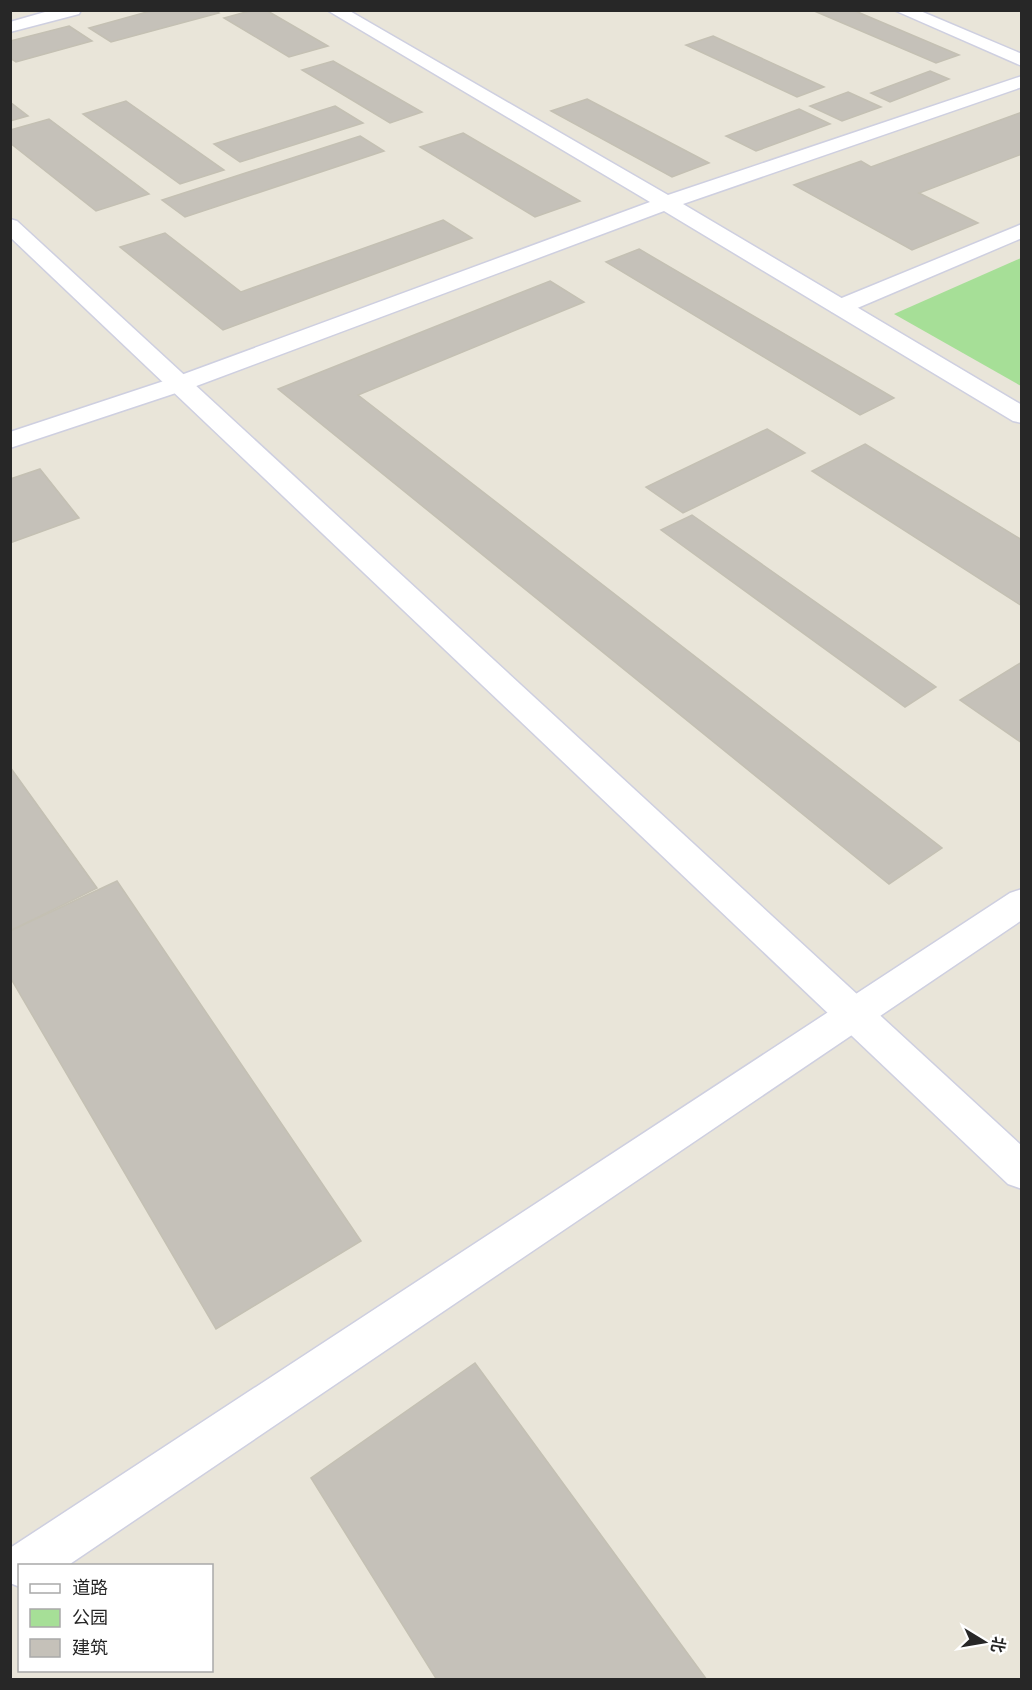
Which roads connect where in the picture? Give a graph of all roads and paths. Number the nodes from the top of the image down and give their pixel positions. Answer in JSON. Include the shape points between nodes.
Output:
{"nodes":[{"id":1,"x":73,"y":10,"type":"edge"},
{"id":2,"x":335,"y":10,"type":"edge"},
{"id":3,"x":902,"y":10,"type":"edge"},
{"id":4,"x":10,"y":27,"type":"edge"},
{"id":5,"x":1022,"y":61,"type":"edge"},
{"id":6,"x":1022,"y":81,"type":"edge"},
{"id":7,"x":666,"y":203,"type":"junction"},
{"id":8,"x":10,"y":225,"type":"edge"},
{"id":9,"x":1022,"y":230,"type":"edge"},
{"id":10,"x":840,"y":307,"type":"junction"},
{"id":11,"x":182,"y":383,"type":"junction"},
{"id":12,"x":1022,"y":416,"type":"edge"},
{"id":13,"x":10,"y":441,"type":"edge"},
{"id":14,"x":1022,"y":902,"type":"edge"},
{"id":15,"x":853,"y":1013,"type":"junction"},
{"id":16,"x":1022,"y":1172,"type":"edge"},
{"id":17,"x":28,"y":1564,"type":"edge"}],
"edges":[{"from":1,"to":4,"type":"street"},
{"from":2,"to":7,"type":"street"},
{"from":3,"to":5,"type":"street"},
{"from":6,"to":7,"type":"street"},
{"from":7,"to":10,"type":"street"},
{"from":7,"to":11,"type":"street"},
{"from":8,"to":11,"type":"street"},
{"from":9,"to":10,"type":"street"},
{"from":10,"to":12,"type":"street"},
{"from":11,"to":13,"type":"street"},
{"from":11,"to":15,"type":"street"},
{"from":14,"to":15,"type":"street"},
{"from":15,"to":16,"type":"street"},
{"from":15,"to":17,"type":"street"}]}
